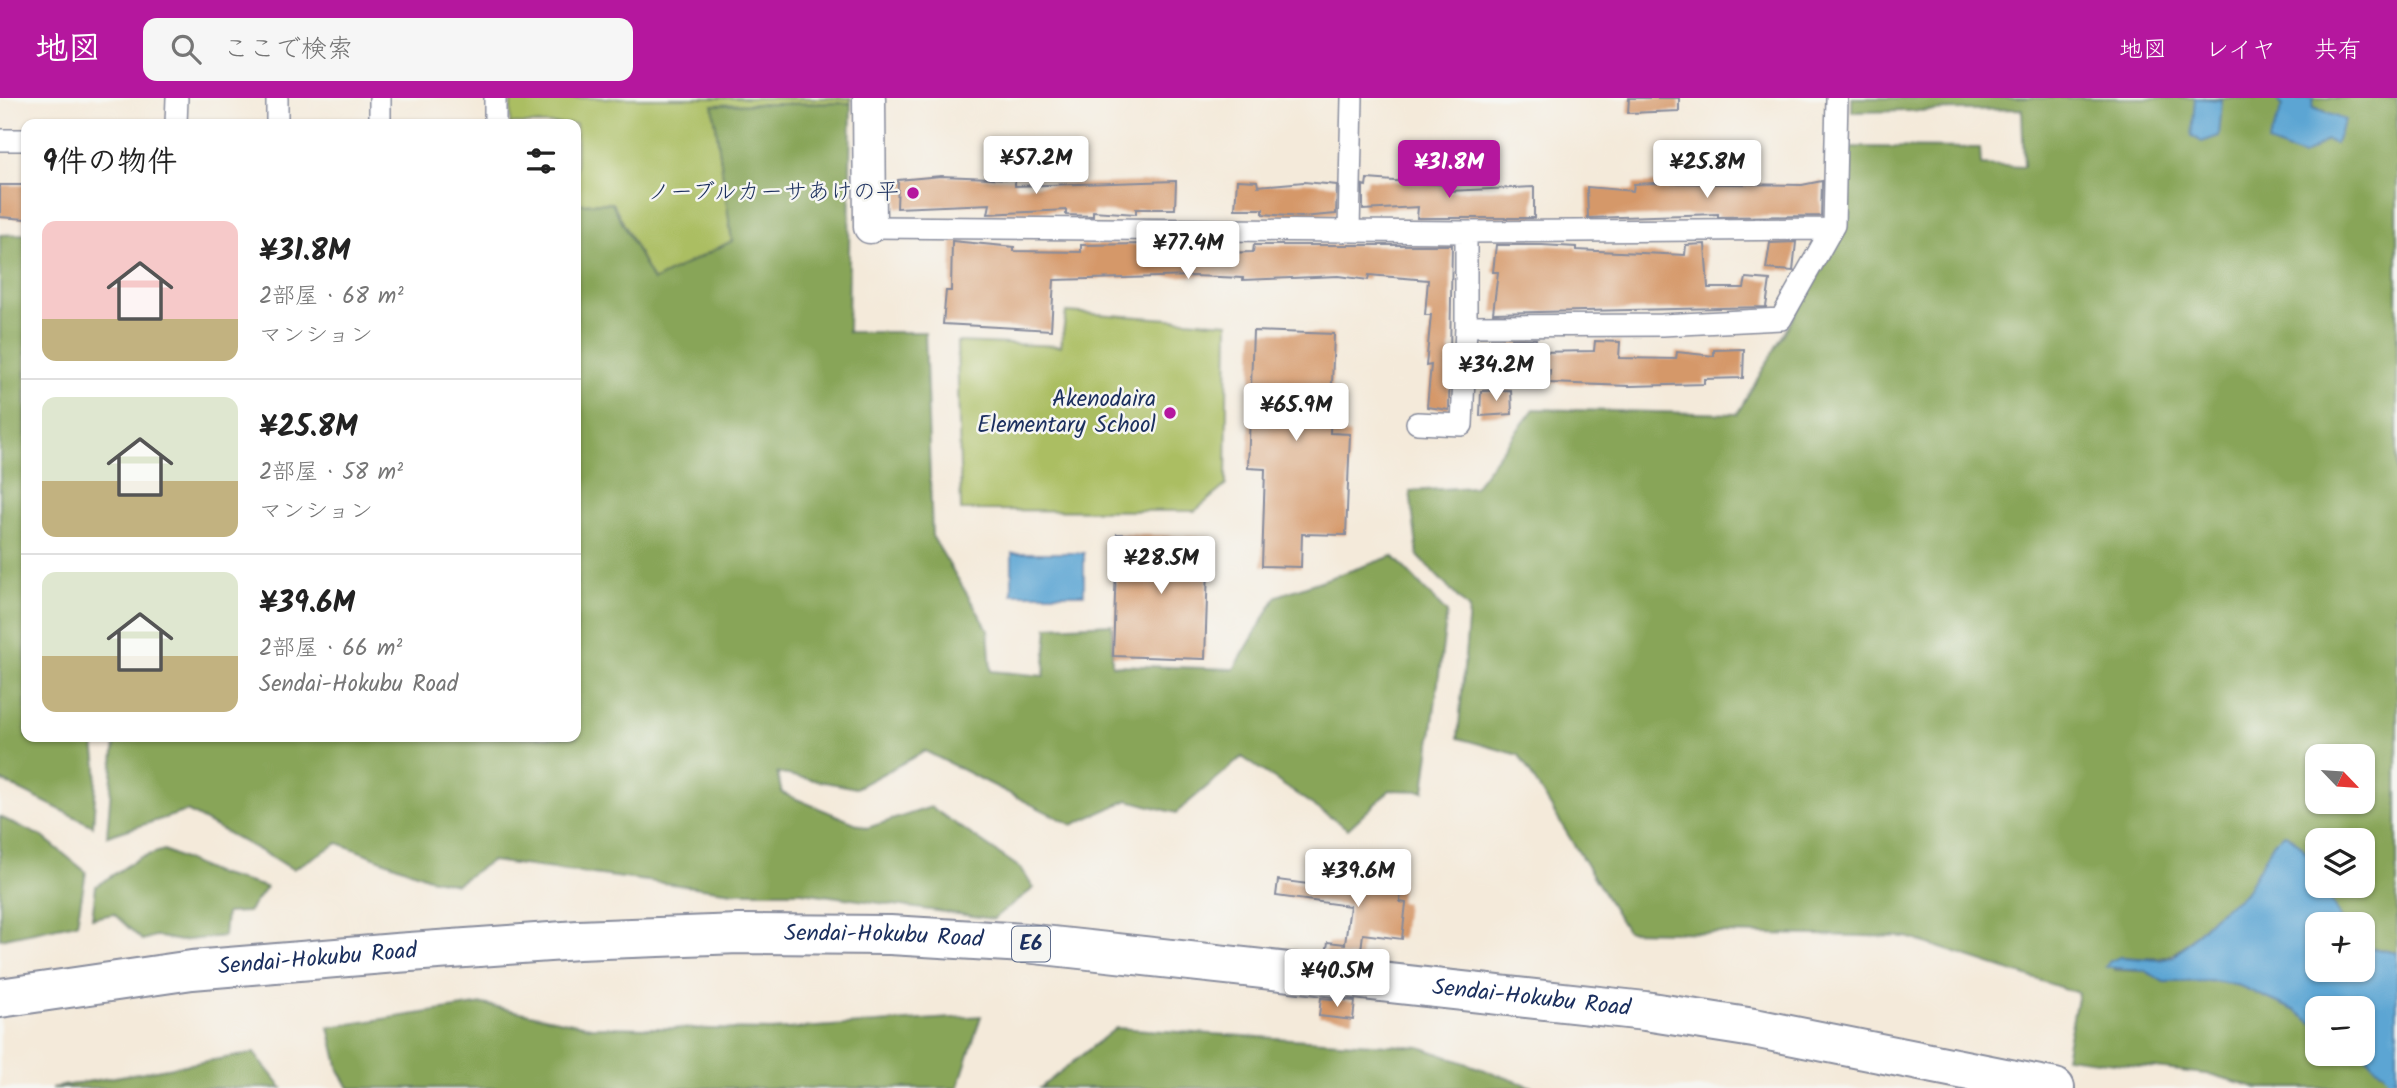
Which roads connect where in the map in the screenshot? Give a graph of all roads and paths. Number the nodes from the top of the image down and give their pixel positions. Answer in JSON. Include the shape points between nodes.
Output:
{"nodes":[{"id":1,"x":177,"y":98,"type":"edge"},
{"id":2,"x":277,"y":98,"type":"edge"},
{"id":3,"x":380,"y":98,"type":"edge"},
{"id":4,"x":495,"y":98,"type":"edge"},
{"id":5,"x":869,"y":98,"type":"edge"},
{"id":6,"x":1352,"y":98,"type":"edge"},
{"id":7,"x":1837,"y":98,"type":"edge"},
{"id":8,"x":176,"y":119,"type":"edge"},
{"id":9,"x":277,"y":119,"type":"edge"},
{"id":10,"x":380,"y":119,"type":"edge"},
{"id":11,"x":495,"y":119,"type":"edge"},
{"id":12,"x":0,"y":140,"type":"edge"},
{"id":13,"x":21,"y":141,"type":"edge"},
{"id":14,"x":870,"y":228,"type":"joint"},
{"id":15,"x":1832,"y":229,"type":"junction"},
{"id":16,"x":1349,"y":230,"type":"junction"},
{"id":17,"x":1466,"y":232,"type":"junction"},
{"id":18,"x":1466,"y":326,"type":"junction"},
{"id":19,"x":1417,"y":423,"type":"dead end"},
{"id":20,"x":0,"y":998,"type":"edge"},
{"id":21,"x":2055,"y":1088,"type":"edge"}],
"edges":[{"from":1,"to":8,"type":"street"},
{"from":2,"to":9,"type":"street"},
{"from":3,"to":10,"type":"street"},
{"from":4,"to":11,"type":"street"},
{"from":5,"to":14,"type":"street"},
{"from":6,"to":16,"type":"street"},
{"from":7,"to":15,"type":"street"},
{"from":12,"to":13,"type":"street"},
{"from":14,"to":16,"type":"street"},
{"from":15,"to":17,"type":"street"},
{"from":15,"to":18,"type":"street","via":[[1781,318],[1662,325]]},
{"from":16,"to":17,"type":"street"},
{"from":17,"to":18,"type":"street"},
{"from":18,"to":19,"type":"street","via":[[1462,425]]},
{"from":20,"to":21,"type":"highway","name":"Sendai-Hokubu Road","number":"E6","via":[[192,971],[435,950],[739,934],[890,935],[1025,943],[1645,1011]]}]}
